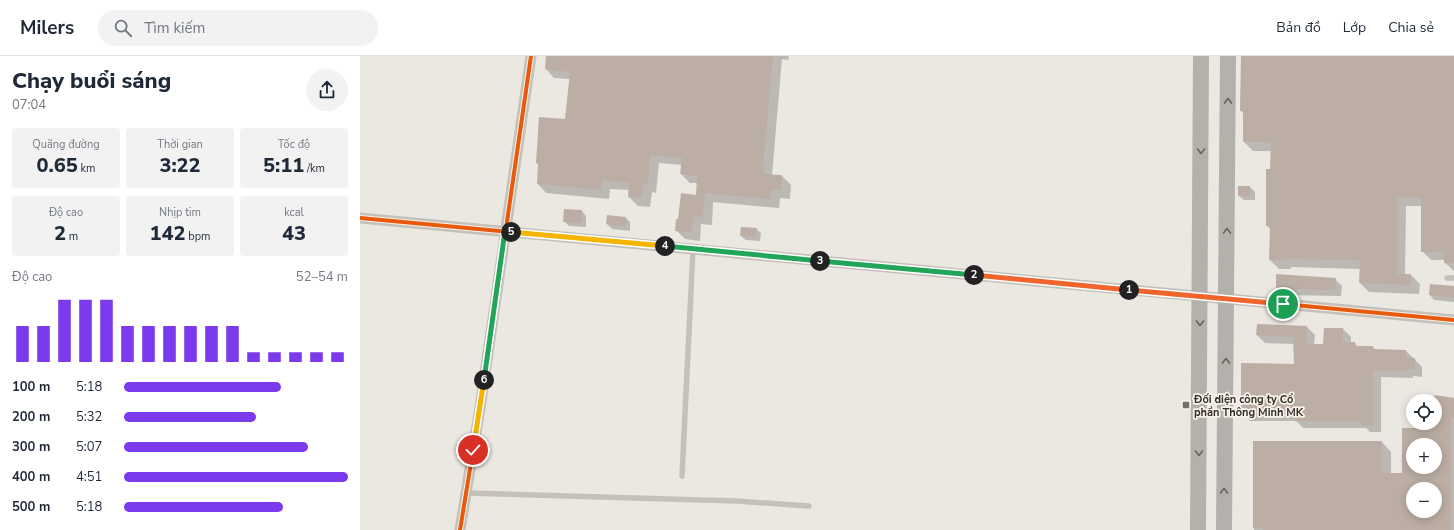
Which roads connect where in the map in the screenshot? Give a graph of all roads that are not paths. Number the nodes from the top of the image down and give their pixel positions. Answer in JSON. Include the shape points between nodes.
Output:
{"nodes":[{"id":1,"x":531,"y":56,"type":"edge"},
{"id":2,"x":1201,"y":56,"type":"edge"},
{"id":3,"x":1228,"y":56,"type":"edge"},
{"id":4,"x":360,"y":218,"type":"edge"},
{"id":5,"x":505,"y":231,"type":"junction"},
{"id":6,"x":693,"y":249,"type":"junction"},
{"id":7,"x":1447,"y":278,"type":"dead end"},
{"id":8,"x":1454,"y":278,"type":"edge"},
{"id":9,"x":1200,"y":296,"type":"junction"},
{"id":10,"x":1226,"y":298,"type":"junction"},
{"id":11,"x":1454,"y":320,"type":"edge"},
{"id":12,"x":682,"y":476,"type":"dead end"},
{"id":13,"x":466,"y":493,"type":"junction"},
{"id":14,"x":810,"y":506,"type":"dead end"},
{"id":15,"x":460,"y":530,"type":"edge"},
{"id":16,"x":1198,"y":530,"type":"edge"},
{"id":17,"x":1224,"y":530,"type":"edge"}],
"edges":[{"from":1,"to":5,"type":"street"},
{"from":2,"to":9,"type":"street","one_way":true},
{"from":10,"to":3,"type":"street","one_way":true},
{"from":4,"to":5,"type":"street"},
{"from":5,"to":6,"type":"street"},
{"from":5,"to":13,"type":"street"},
{"from":6,"to":9,"type":"street"},
{"from":6,"to":12,"type":"lane"},
{"from":7,"to":8,"type":"lane"},
{"from":9,"to":10,"type":"street"},
{"from":9,"to":16,"type":"street","one_way":true},
{"from":10,"to":11,"type":"street"},
{"from":17,"to":10,"type":"street","one_way":true},
{"from":13,"to":14,"type":"lane","via":[[736,501]]},
{"from":13,"to":15,"type":"street"}]}
